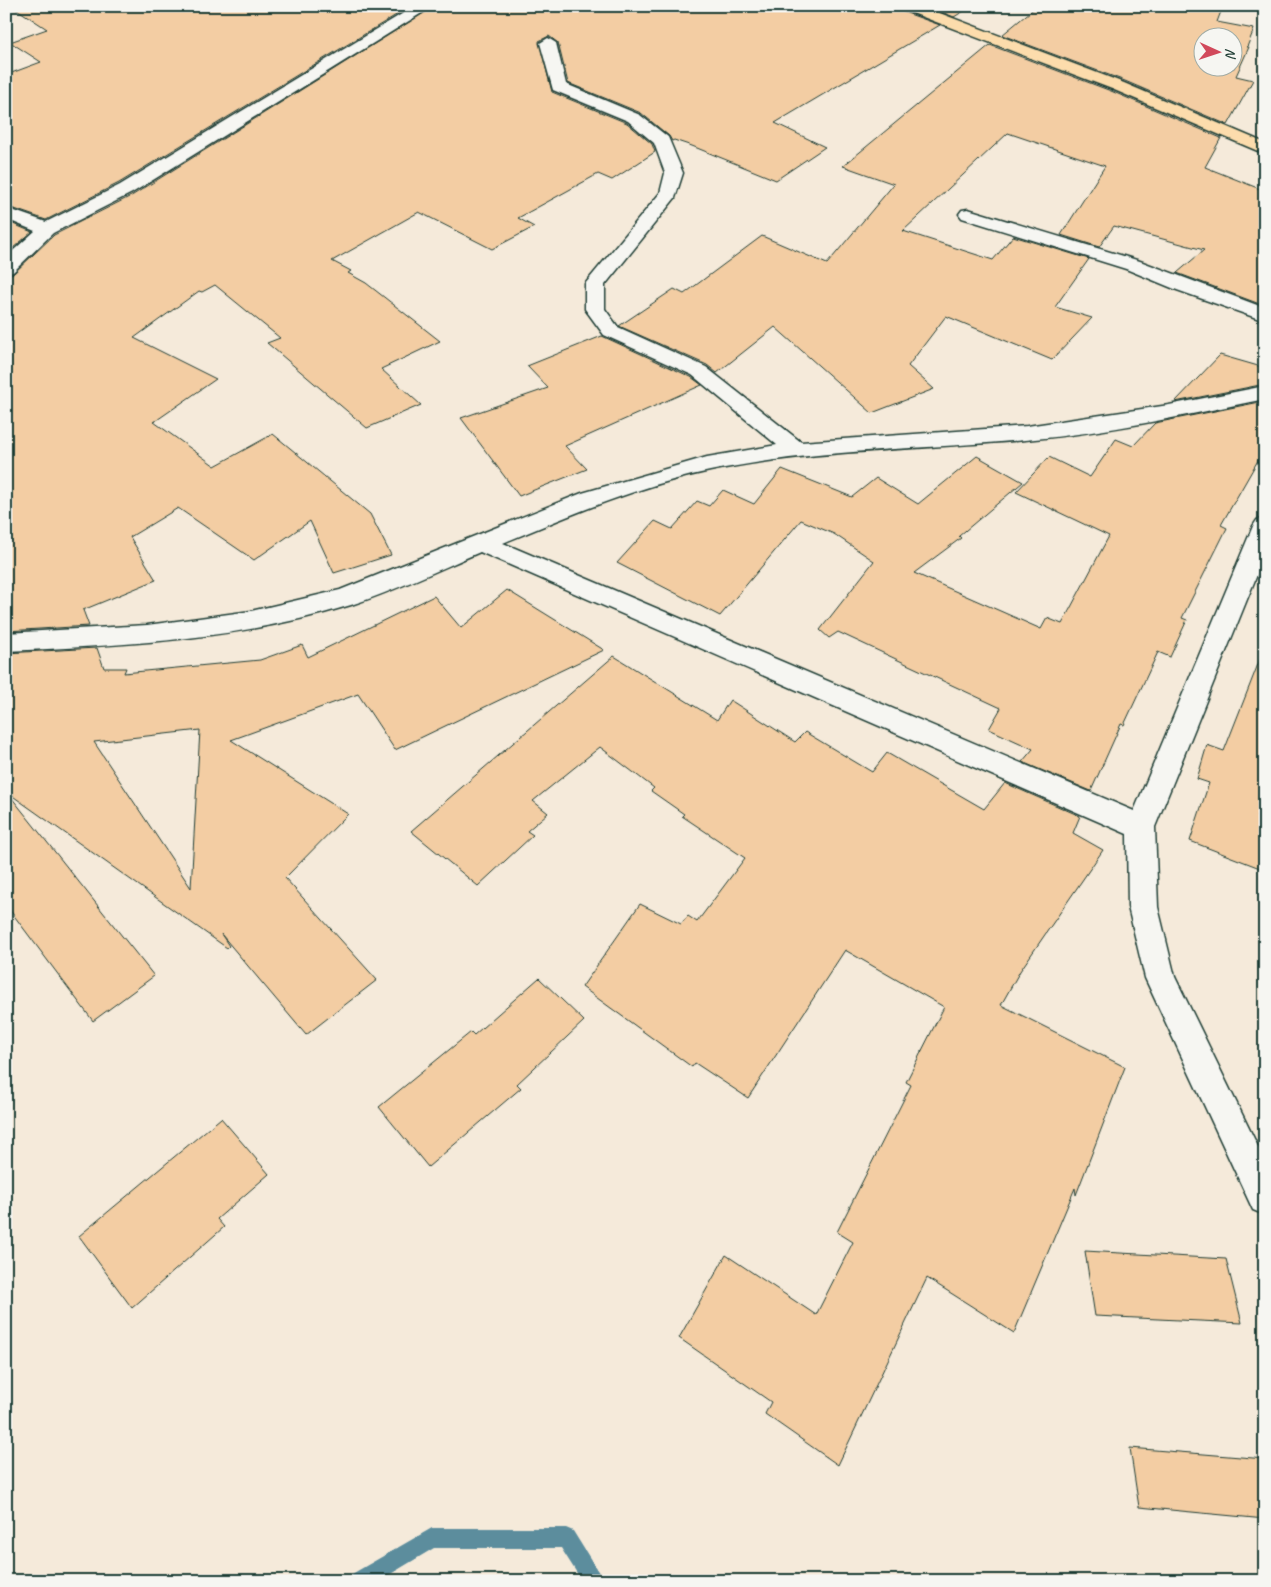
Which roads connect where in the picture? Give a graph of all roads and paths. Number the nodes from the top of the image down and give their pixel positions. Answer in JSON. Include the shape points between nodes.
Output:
{"nodes":[{"id":1,"x":426,"y":6,"type":"edge"},
{"id":2,"x":907,"y":6,"type":"edge"},
{"id":3,"x":548,"y":44,"type":"dead end"},
{"id":4,"x":1265,"y":149,"type":"edge"},
{"id":5,"x":6,"y":212,"type":"edge"},
{"id":6,"x":968,"y":214,"type":"dead end"},
{"id":7,"x":47,"y":229,"type":"junction"},
{"id":8,"x":6,"y":268,"type":"edge"},
{"id":9,"x":1265,"y":315,"type":"edge"},
{"id":10,"x":1265,"y":392,"type":"edge"},
{"id":11,"x":796,"y":449,"type":"junction"},
{"id":12,"x":1265,"y":526,"type":"edge"},
{"id":13,"x":479,"y":542,"type":"junction"},
{"id":14,"x":6,"y":642,"type":"edge"},
{"id":15,"x":1141,"y":827,"type":"junction"},
{"id":16,"x":1265,"y":1198,"type":"edge"}],
"edges":[{"from":1,"to":7,"type":"street","via":[[126,189]]},
{"from":2,"to":4,"type":"main road","via":[[1118,86]]},
{"from":3,"to":11,"type":"street","via":[[559,87],[634,118],[662,141],[674,173],[669,194],[595,284],[595,309],[611,331],[699,371]]},
{"from":5,"to":7,"type":"street"},
{"from":6,"to":9,"type":"street","via":[[1133,265]]},
{"from":7,"to":8,"type":"street"},
{"from":10,"to":11,"type":"street","via":[[1169,412],[1027,433]]},
{"from":11,"to":13,"type":"street","via":[[708,464],[599,495]]},
{"from":12,"to":15,"type":"street"},
{"from":13,"to":14,"type":"street","via":[[345,598],[251,620],[147,634]]},
{"from":13,"to":15,"type":"street"},
{"from":15,"to":16,"type":"street","via":[[1142,907],[1160,978]]}]}
